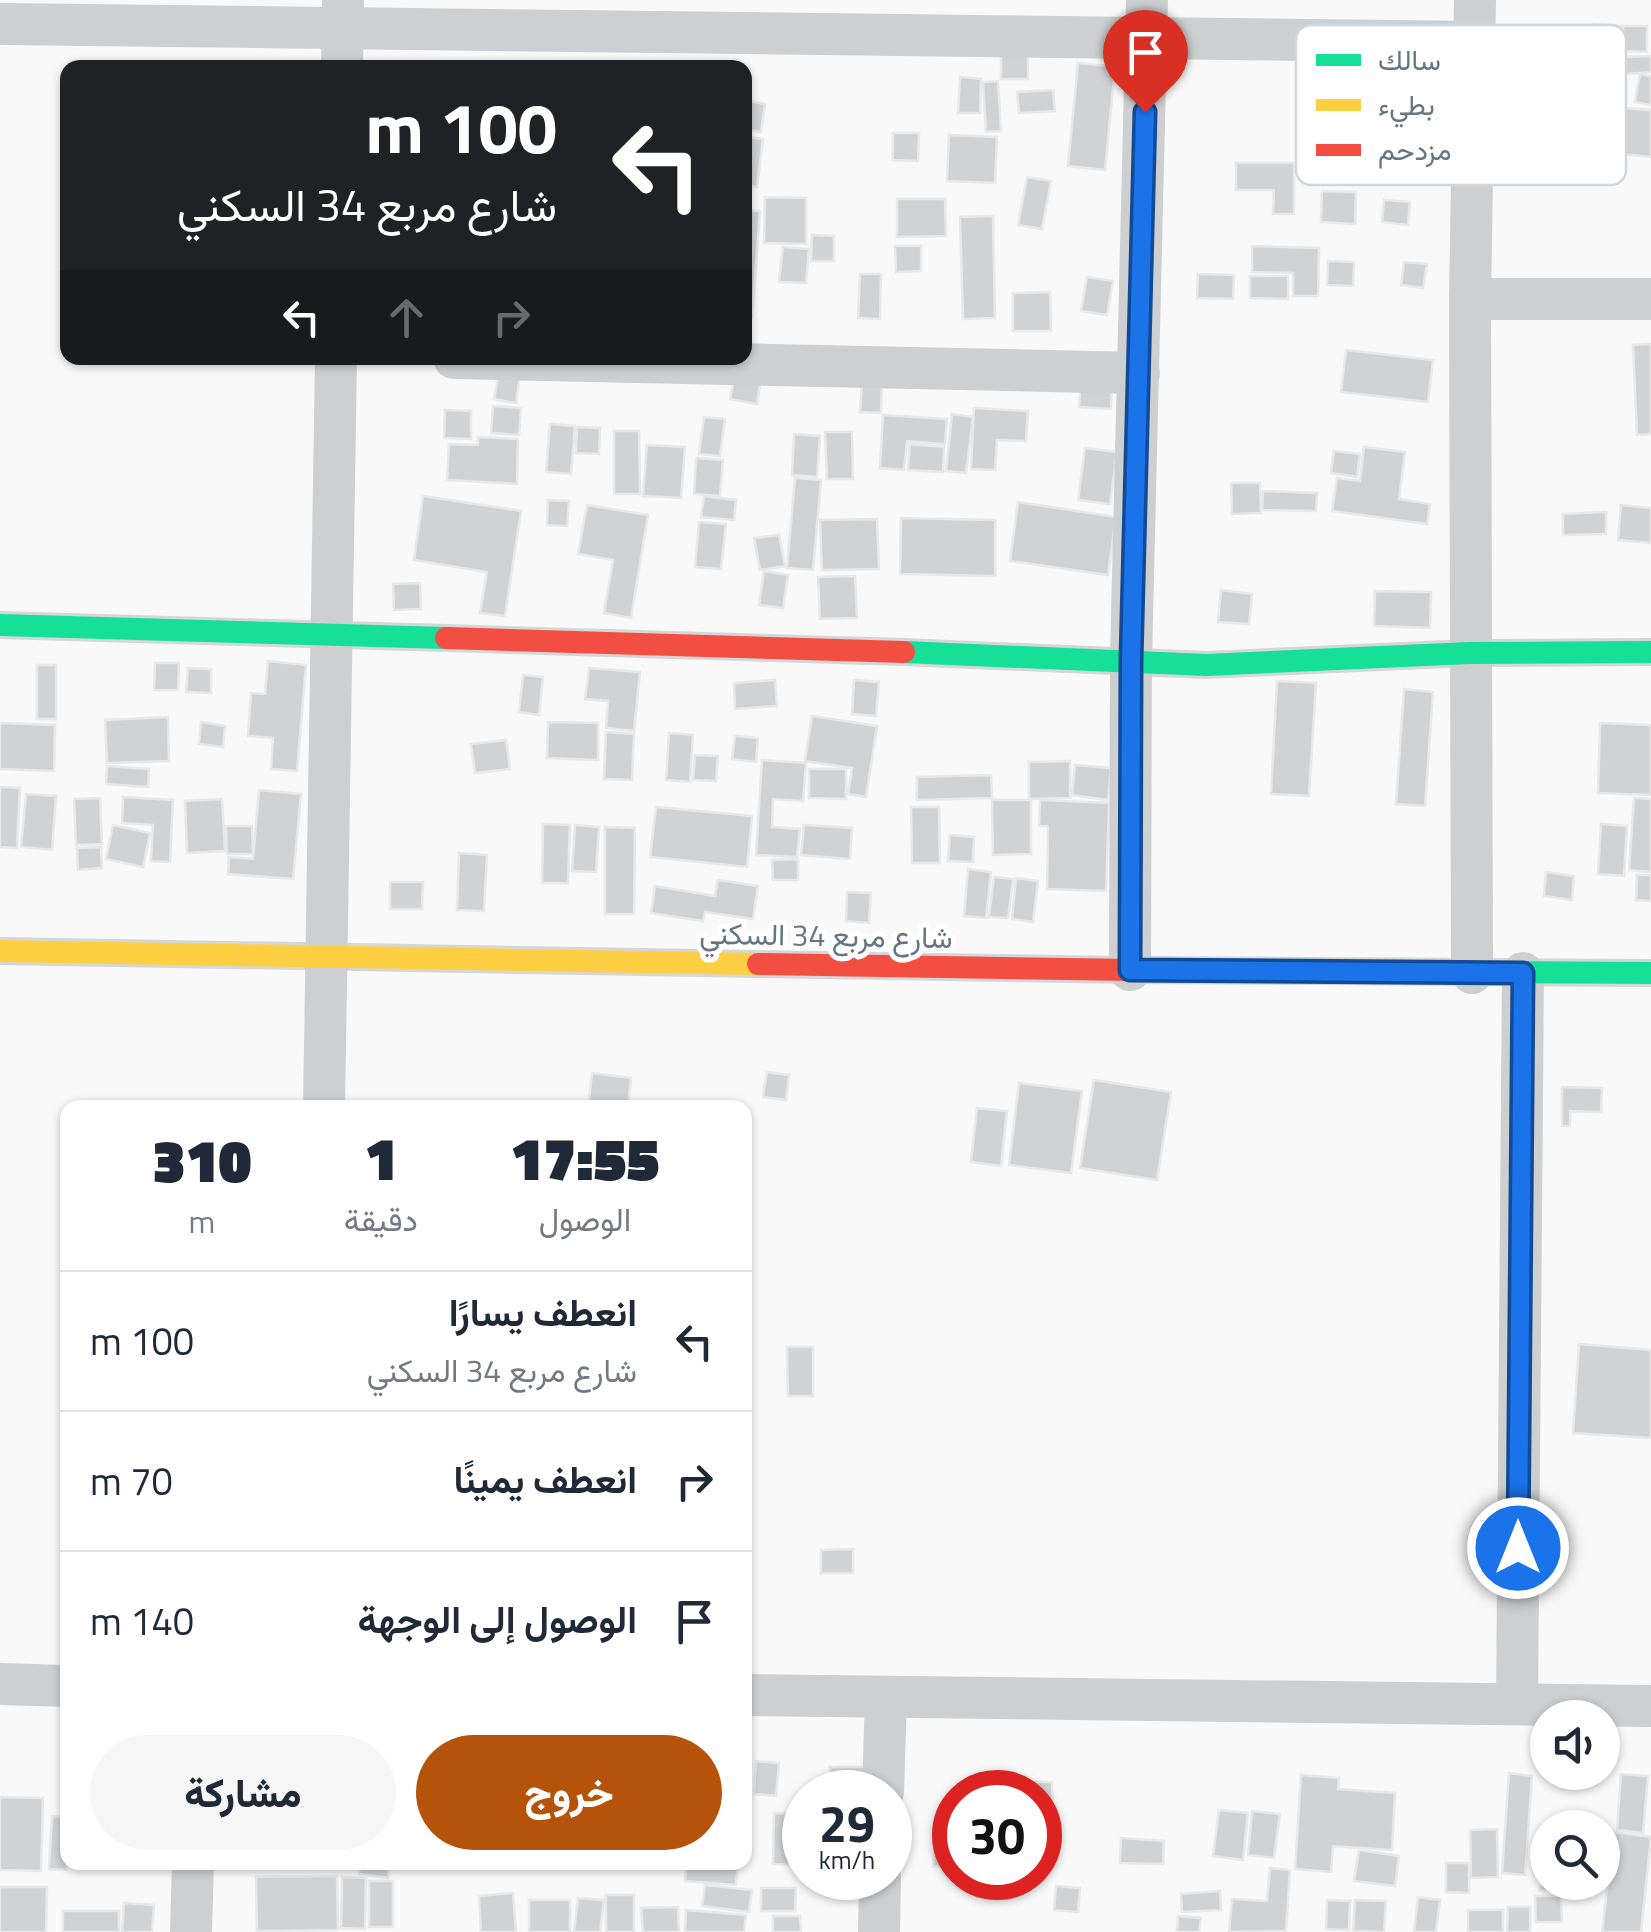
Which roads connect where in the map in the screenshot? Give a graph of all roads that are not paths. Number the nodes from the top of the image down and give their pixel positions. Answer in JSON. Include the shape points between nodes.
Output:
{"nodes":[{"id":1,"x":1147,"y":18,"type":"edge"},
{"id":2,"x":1475,"y":21,"type":"edge"},
{"id":3,"x":0,"y":24,"type":"edge"},
{"id":4,"x":343,"y":32,"type":"edge"},
{"id":5,"x":1472,"y":185,"type":"edge"},
{"id":6,"x":1470,"y":299,"type":"junction"},
{"id":7,"x":1651,"y":299,"type":"edge"},
{"id":8,"x":336,"y":365,"type":"edge"},
{"id":9,"x":752,"y":365,"type":"edge"},
{"id":10,"x":1139,"y":373,"type":"junction"},
{"id":11,"x":0,"y":625,"type":"edge"},
{"id":12,"x":332,"y":632,"type":"junction"},
{"id":13,"x":1651,"y":652,"type":"edge"},
{"id":14,"x":1469,"y":653,"type":"junction"},
{"id":15,"x":1131,"y":659,"type":"junction"},
{"id":16,"x":0,"y":951,"type":"edge"},
{"id":17,"x":328,"y":956,"type":"junction"},
{"id":18,"x":1130,"y":970,"type":"junction"},
{"id":19,"x":1472,"y":973,"type":"junction"},
{"id":20,"x":1523,"y":973,"type":"junction"},
{"id":21,"x":1651,"y":973,"type":"edge"},
{"id":22,"x":324,"y":1100,"type":"edge"},
{"id":23,"x":0,"y":1684,"type":"edge"},
{"id":24,"x":60,"y":1686,"type":"edge"},
{"id":25,"x":752,"y":1695,"type":"edge"},
{"id":26,"x":886,"y":1697,"type":"junction"},
{"id":27,"x":1517,"y":1701,"type":"junction"},
{"id":28,"x":1651,"y":1706,"type":"edge"},
{"id":29,"x":884,"y":1770,"type":"edge"},
{"id":30,"x":194,"y":1870,"type":"edge"},
{"id":31,"x":880,"y":1900,"type":"edge"},
{"id":32,"x":191,"y":1932,"type":"edge"},
{"id":33,"x":879,"y":1932,"type":"edge"}],
"edges":[{"from":1,"to":2,"type":"street"},
{"from":1,"to":4,"type":"street"},
{"from":1,"to":10,"type":"street"},
{"from":3,"to":4,"type":"street"},
{"from":5,"to":6,"type":"street"},
{"from":6,"to":7,"type":"street"},
{"from":6,"to":14,"type":"street"},
{"from":8,"to":12,"type":"street"},
{"from":9,"to":10,"type":"street"},
{"from":10,"to":15,"type":"street"},
{"from":11,"to":12,"type":"street"},
{"from":12,"to":15,"type":"street"},
{"from":12,"to":17,"type":"street"},
{"from":13,"to":14,"type":"street"},
{"from":14,"to":15,"type":"street","via":[[1206,666]]},
{"from":14,"to":19,"type":"street"},
{"from":15,"to":18,"type":"street"},
{"from":16,"to":17,"type":"street","name":"شارع مربع 34 السكني"},
{"from":17,"to":18,"type":"street","name":"شارع مربع 34 السكني"},
{"from":17,"to":22,"type":"street"},
{"from":18,"to":19,"type":"street","name":"شارع مربع 34 السكني"},
{"from":19,"to":20,"type":"street","name":"شارع مربع 34 السكني"},
{"from":20,"to":21,"type":"street","name":"شارع مربع 34 السكني"},
{"from":20,"to":27,"type":"street"},
{"from":23,"to":24,"type":"street"},
{"from":25,"to":26,"type":"street"},
{"from":26,"to":27,"type":"street"},
{"from":26,"to":29,"type":"street"},
{"from":27,"to":28,"type":"street"},
{"from":30,"to":32,"type":"street"},
{"from":31,"to":33,"type":"street"}]}
